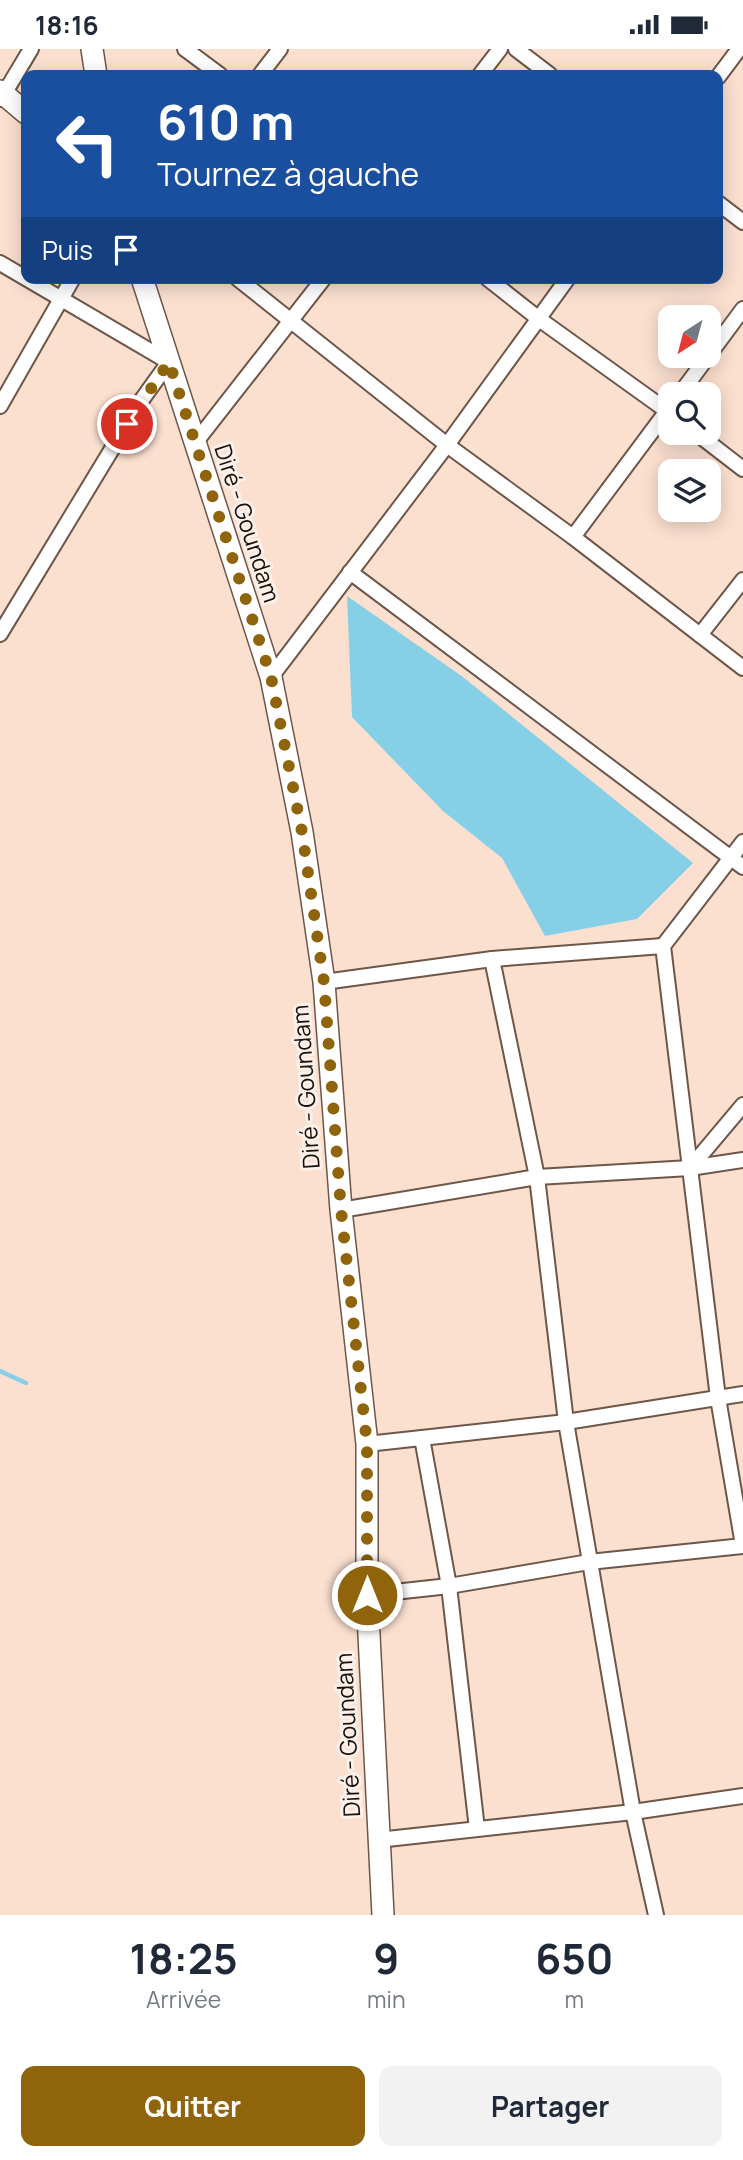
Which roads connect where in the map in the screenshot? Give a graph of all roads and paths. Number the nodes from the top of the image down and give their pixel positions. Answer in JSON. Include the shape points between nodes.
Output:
{"nodes":[{"id":1,"x":31,"y":49,"type":"edge"},
{"id":2,"x":92,"y":49,"type":"edge"},
{"id":3,"x":185,"y":49,"type":"edge"},
{"id":4,"x":279,"y":49,"type":"edge"},
{"id":5,"x":500,"y":49,"type":"edge"},
{"id":6,"x":516,"y":49,"type":"edge"},
{"id":7,"x":739,"y":49,"type":"edge"},
{"id":8,"x":95,"y":70,"type":"edge"},
{"id":9,"x":213,"y":70,"type":"edge"},
{"id":10,"x":264,"y":70,"type":"edge"},
{"id":11,"x":484,"y":70,"type":"edge"},
{"id":12,"x":543,"y":70,"type":"edge"},
{"id":13,"x":723,"y":70,"type":"edge"},
{"id":14,"x":1,"y":95,"type":"edge"},
{"id":15,"x":21,"y":109,"type":"edge"},
{"id":16,"x":723,"y":207,"type":"edge"},
{"id":17,"x":743,"y":222,"type":"edge"},
{"id":18,"x":0,"y":263,"type":"edge"},
{"id":19,"x":21,"y":275,"type":"edge"},
{"id":20,"x":36,"y":284,"type":"edge"},
{"id":21,"x":70,"y":284,"type":"edge"},
{"id":22,"x":144,"y":284,"type":"edge"},
{"id":23,"x":245,"y":284,"type":"edge"},
{"id":24,"x":319,"y":284,"type":"edge"},
{"id":25,"x":495,"y":284,"type":"edge"},
{"id":26,"x":564,"y":284,"type":"edge"},
{"id":27,"x":61,"y":299,"type":"junction"},
{"id":28,"x":743,"y":309,"type":"edge"},
{"id":29,"x":539,"y":319,"type":"junction"},
{"id":30,"x":291,"y":320,"type":"junction"},
{"id":31,"x":169,"y":362,"type":"junction"},
{"id":32,"x":689,"y":382,"type":"edge"},
{"id":33,"x":658,"y":402,"type":"edge"},
{"id":34,"x":0,"y":406,"type":"edge"},
{"id":35,"x":658,"y":425,"type":"edge"},
{"id":36,"x":195,"y":443,"type":"junction"},
{"id":37,"x":447,"y":445,"type":"junction"},
{"id":38,"x":712,"y":445,"type":"edge"},
{"id":39,"x":743,"y":469,"type":"edge"},
{"id":40,"x":573,"y":537,"type":"junction"},
{"id":41,"x":350,"y":572,"type":"junction"},
{"id":42,"x":743,"y":580,"type":"edge"},
{"id":43,"x":0,"y":634,"type":"edge"},
{"id":44,"x":700,"y":635,"type":"junction"},
{"id":45,"x":743,"y":668,"type":"edge"},
{"id":46,"x":271,"y":677,"type":"junction"},
{"id":47,"x":743,"y":842,"type":"edge"},
{"id":48,"x":731,"y":857,"type":"junction"},
{"id":49,"x":743,"y":867,"type":"edge"},
{"id":50,"x":663,"y":946,"type":"junction"},
{"id":51,"x":492,"y":959,"type":"junction"},
{"id":52,"x":324,"y":982,"type":"junction"},
{"id":53,"x":743,"y":1105,"type":"edge"},
{"id":54,"x":743,"y":1160,"type":"edge"},
{"id":55,"x":690,"y":1168,"type":"junction"},
{"id":56,"x":537,"y":1177,"type":"junction"},
{"id":57,"x":341,"y":1210,"type":"junction"},
{"id":58,"x":743,"y":1394,"type":"edge"},
{"id":59,"x":718,"y":1398,"type":"junction"},
{"id":60,"x":566,"y":1422,"type":"junction"},
{"id":61,"x":422,"y":1438,"type":"junction"},
{"id":62,"x":367,"y":1444,"type":"junction"},
{"id":63,"x":743,"y":1545,"type":"edge"},
{"id":64,"x":589,"y":1562,"type":"junction"},
{"id":65,"x":449,"y":1586,"type":"junction"},
{"id":66,"x":367,"y":1595,"type":"junction"},
{"id":67,"x":743,"y":1796,"type":"edge"},
{"id":68,"x":633,"y":1812,"type":"junction"},
{"id":69,"x":477,"y":1829,"type":"junction"},
{"id":70,"x":378,"y":1840,"type":"junction"},
{"id":71,"x":383,"y":1915,"type":"edge"},
{"id":72,"x":656,"y":1915,"type":"edge"}],
"edges":[{"from":1,"to":14,"type":"street"},
{"from":2,"to":8,"type":"main road"},
{"from":3,"to":9,"type":"street"},
{"from":4,"to":10,"type":"street"},
{"from":5,"to":11,"type":"street"},
{"from":6,"to":12,"type":"street"},
{"from":7,"to":13,"type":"street"},
{"from":14,"to":15,"type":"main road"},
{"from":16,"to":17,"type":"street"},
{"from":18,"to":19,"type":"street"},
{"from":20,"to":27,"type":"street"},
{"from":21,"to":27,"type":"street"},
{"from":22,"to":31,"type":"main road","name":"Diré - Goundam"},
{"from":23,"to":30,"type":"street"},
{"from":24,"to":30,"type":"street"},
{"from":25,"to":29,"type":"street"},
{"from":26,"to":29,"type":"street"},
{"from":27,"to":31,"type":"street"},
{"from":27,"to":34,"type":"street"},
{"from":28,"to":32,"type":"street"},
{"from":29,"to":33,"type":"street"},
{"from":29,"to":37,"type":"street"},
{"from":30,"to":36,"type":"street"},
{"from":30,"to":37,"type":"street"},
{"from":31,"to":36,"type":"main road","name":"Diré - Goundam"},
{"from":31,"to":43,"type":"street"},
{"from":35,"to":40,"type":"street"},
{"from":36,"to":46,"type":"main road","name":"Diré - Goundam"},
{"from":37,"to":40,"type":"street"},
{"from":37,"to":41,"type":"street"},
{"from":38,"to":39,"type":"street"},
{"from":40,"to":44,"type":"street"},
{"from":41,"to":46,"type":"street"},
{"from":41,"to":48,"type":"street"},
{"from":42,"to":44,"type":"street"},
{"from":44,"to":45,"type":"street"},
{"from":46,"to":52,"type":"main road","name":"Diré - Goundam","via":[[302,832]]},
{"from":47,"to":48,"type":"street"},
{"from":48,"to":49,"type":"street"},
{"from":48,"to":50,"type":"street"},
{"from":50,"to":51,"type":"street"},
{"from":50,"to":55,"type":"street"},
{"from":51,"to":52,"type":"street"},
{"from":51,"to":56,"type":"street"},
{"from":52,"to":57,"type":"main road","name":"Diré - Goundam"},
{"from":53,"to":55,"type":"street"},
{"from":54,"to":55,"type":"street"},
{"from":55,"to":56,"type":"street"},
{"from":55,"to":59,"type":"street"},
{"from":56,"to":57,"type":"street"},
{"from":56,"to":60,"type":"street"},
{"from":57,"to":62,"type":"main road","name":"Diré - Goundam"},
{"from":58,"to":59,"type":"street"},
{"from":59,"to":60,"type":"street"},
{"from":59,"to":63,"type":"street"},
{"from":60,"to":61,"type":"street"},
{"from":60,"to":64,"type":"street"},
{"from":61,"to":62,"type":"street"},
{"from":61,"to":65,"type":"street"},
{"from":62,"to":66,"type":"main road","name":"Diré - Goundam"},
{"from":63,"to":64,"type":"street"},
{"from":64,"to":65,"type":"street"},
{"from":64,"to":68,"type":"street"},
{"from":65,"to":66,"type":"street"},
{"from":65,"to":69,"type":"street"},
{"from":66,"to":70,"type":"main road","name":"Diré - Goundam"},
{"from":67,"to":68,"type":"street"},
{"from":68,"to":69,"type":"street"},
{"from":68,"to":72,"type":"street"},
{"from":69,"to":70,"type":"street"},
{"from":70,"to":71,"type":"main road","name":"Diré - Goundam"}]}
